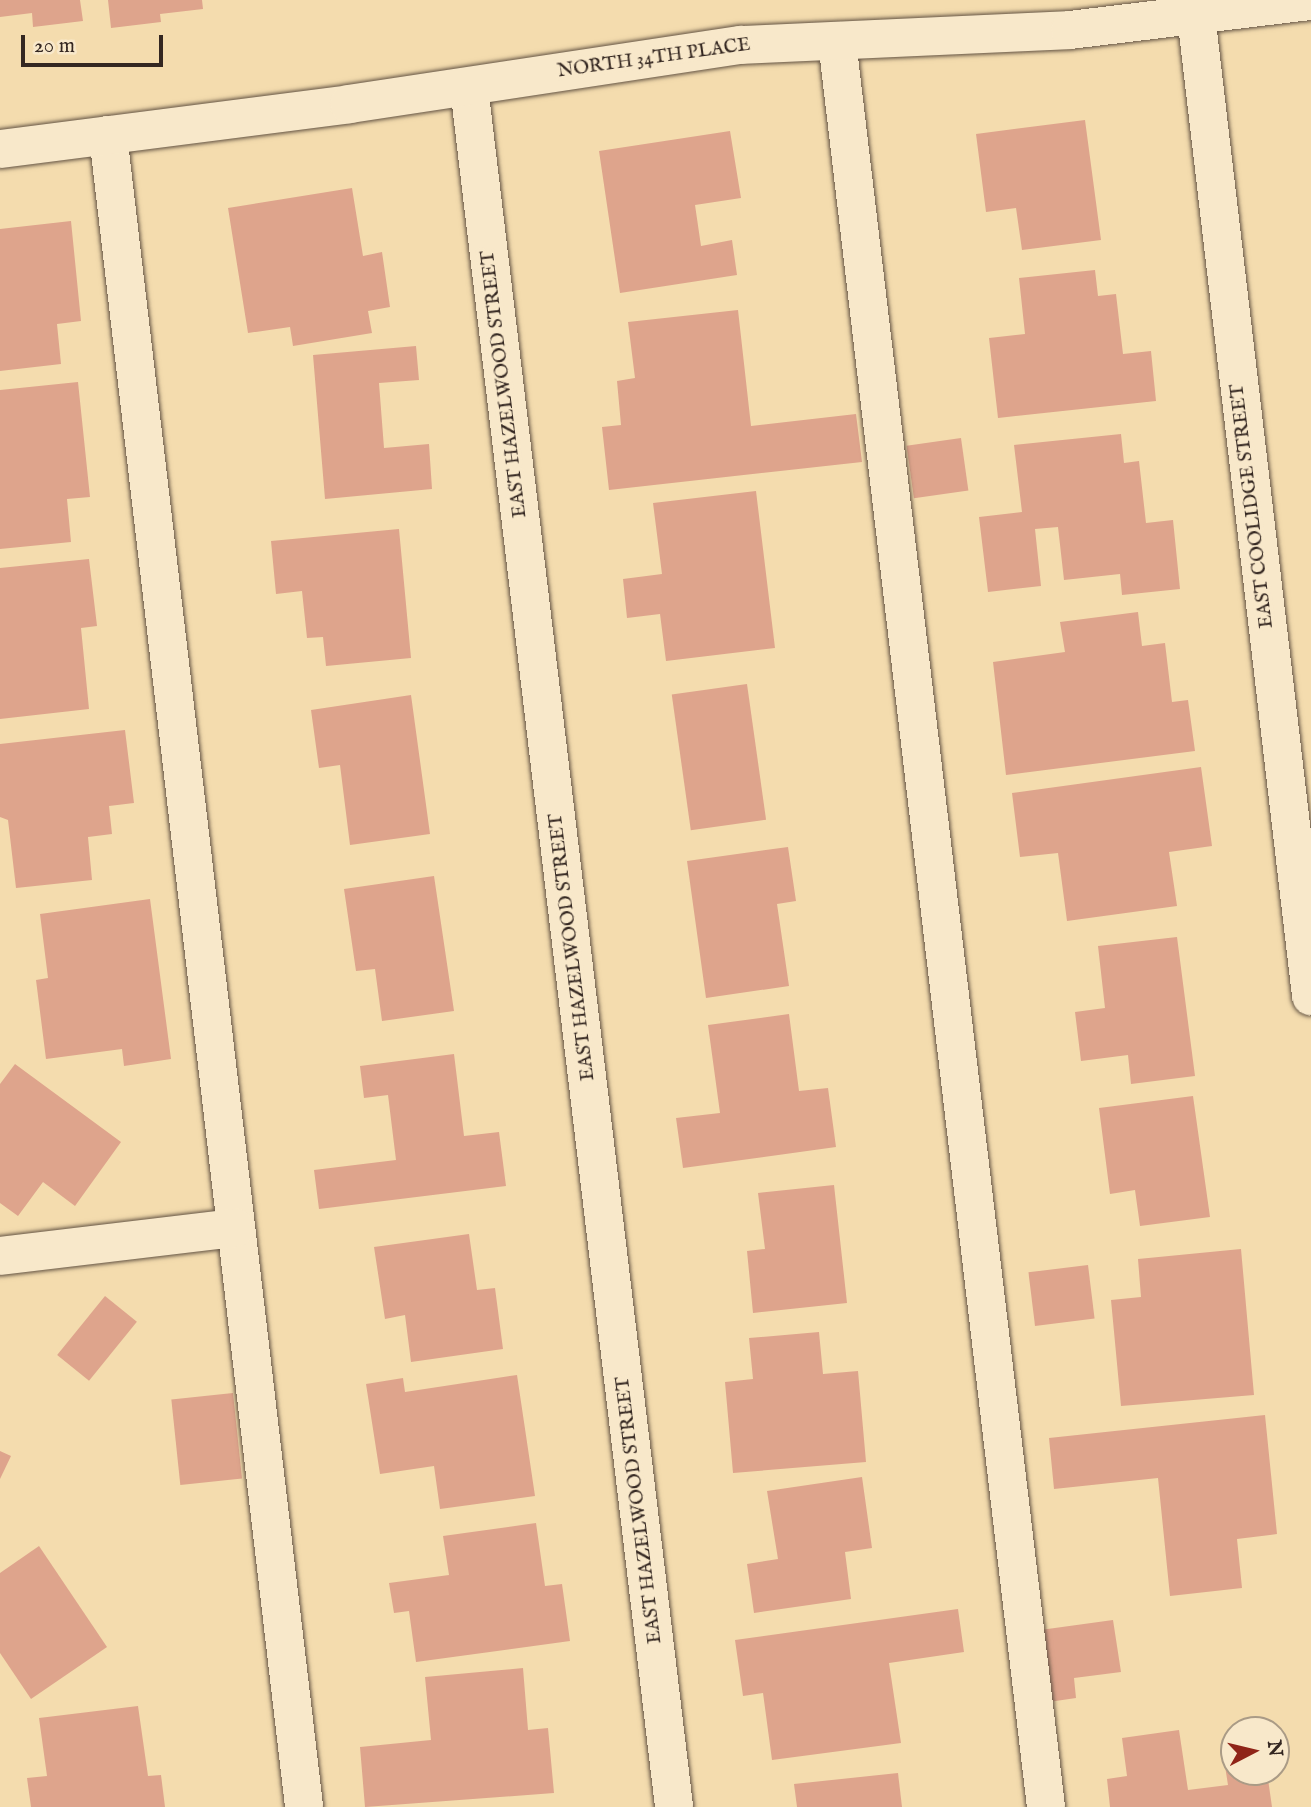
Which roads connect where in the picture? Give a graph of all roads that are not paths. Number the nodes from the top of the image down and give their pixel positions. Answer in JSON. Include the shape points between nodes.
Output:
{"nodes":[{"id":1,"x":1311,"y":1,"type":"edge"},
{"id":2,"x":1196,"y":15,"type":"junction"},
{"id":3,"x":838,"y":41,"type":"junction"},
{"id":4,"x":469,"y":87,"type":"junction"},
{"id":5,"x":108,"y":135,"type":"junction"},
{"id":6,"x":0,"y":149,"type":"edge"},
{"id":7,"x":1311,"y":996,"type":"edge"},
{"id":8,"x":235,"y":1228,"type":"junction"},
{"id":9,"x":0,"y":1256,"type":"edge"},
{"id":10,"x":304,"y":1807,"type":"edge"},
{"id":11,"x":674,"y":1807,"type":"edge"},
{"id":12,"x":1046,"y":1807,"type":"edge"}],
"edges":[{"from":1,"to":2,"type":"street","name":"NORTH 34TH PLACE"},
{"from":2,"to":3,"type":"street","name":"NORTH 34TH PLACE","via":[[1070,30]]},
{"from":2,"to":7,"type":"street","name":"EAST COOLIDGE STREET"},
{"from":3,"to":4,"type":"street","name":"NORTH 34TH PLACE","via":[[741,45]]},
{"from":3,"to":12,"type":"street"},
{"from":4,"to":5,"type":"street","name":"NORTH 34TH PLACE"},
{"from":4,"to":11,"type":"street","name":"EAST HAZELWOOD STREET"},
{"from":5,"to":6,"type":"street","name":"NORTH 34TH PLACE"},
{"from":5,"to":8,"type":"street"},
{"from":8,"to":9,"type":"street"},
{"from":8,"to":10,"type":"street"}]}
